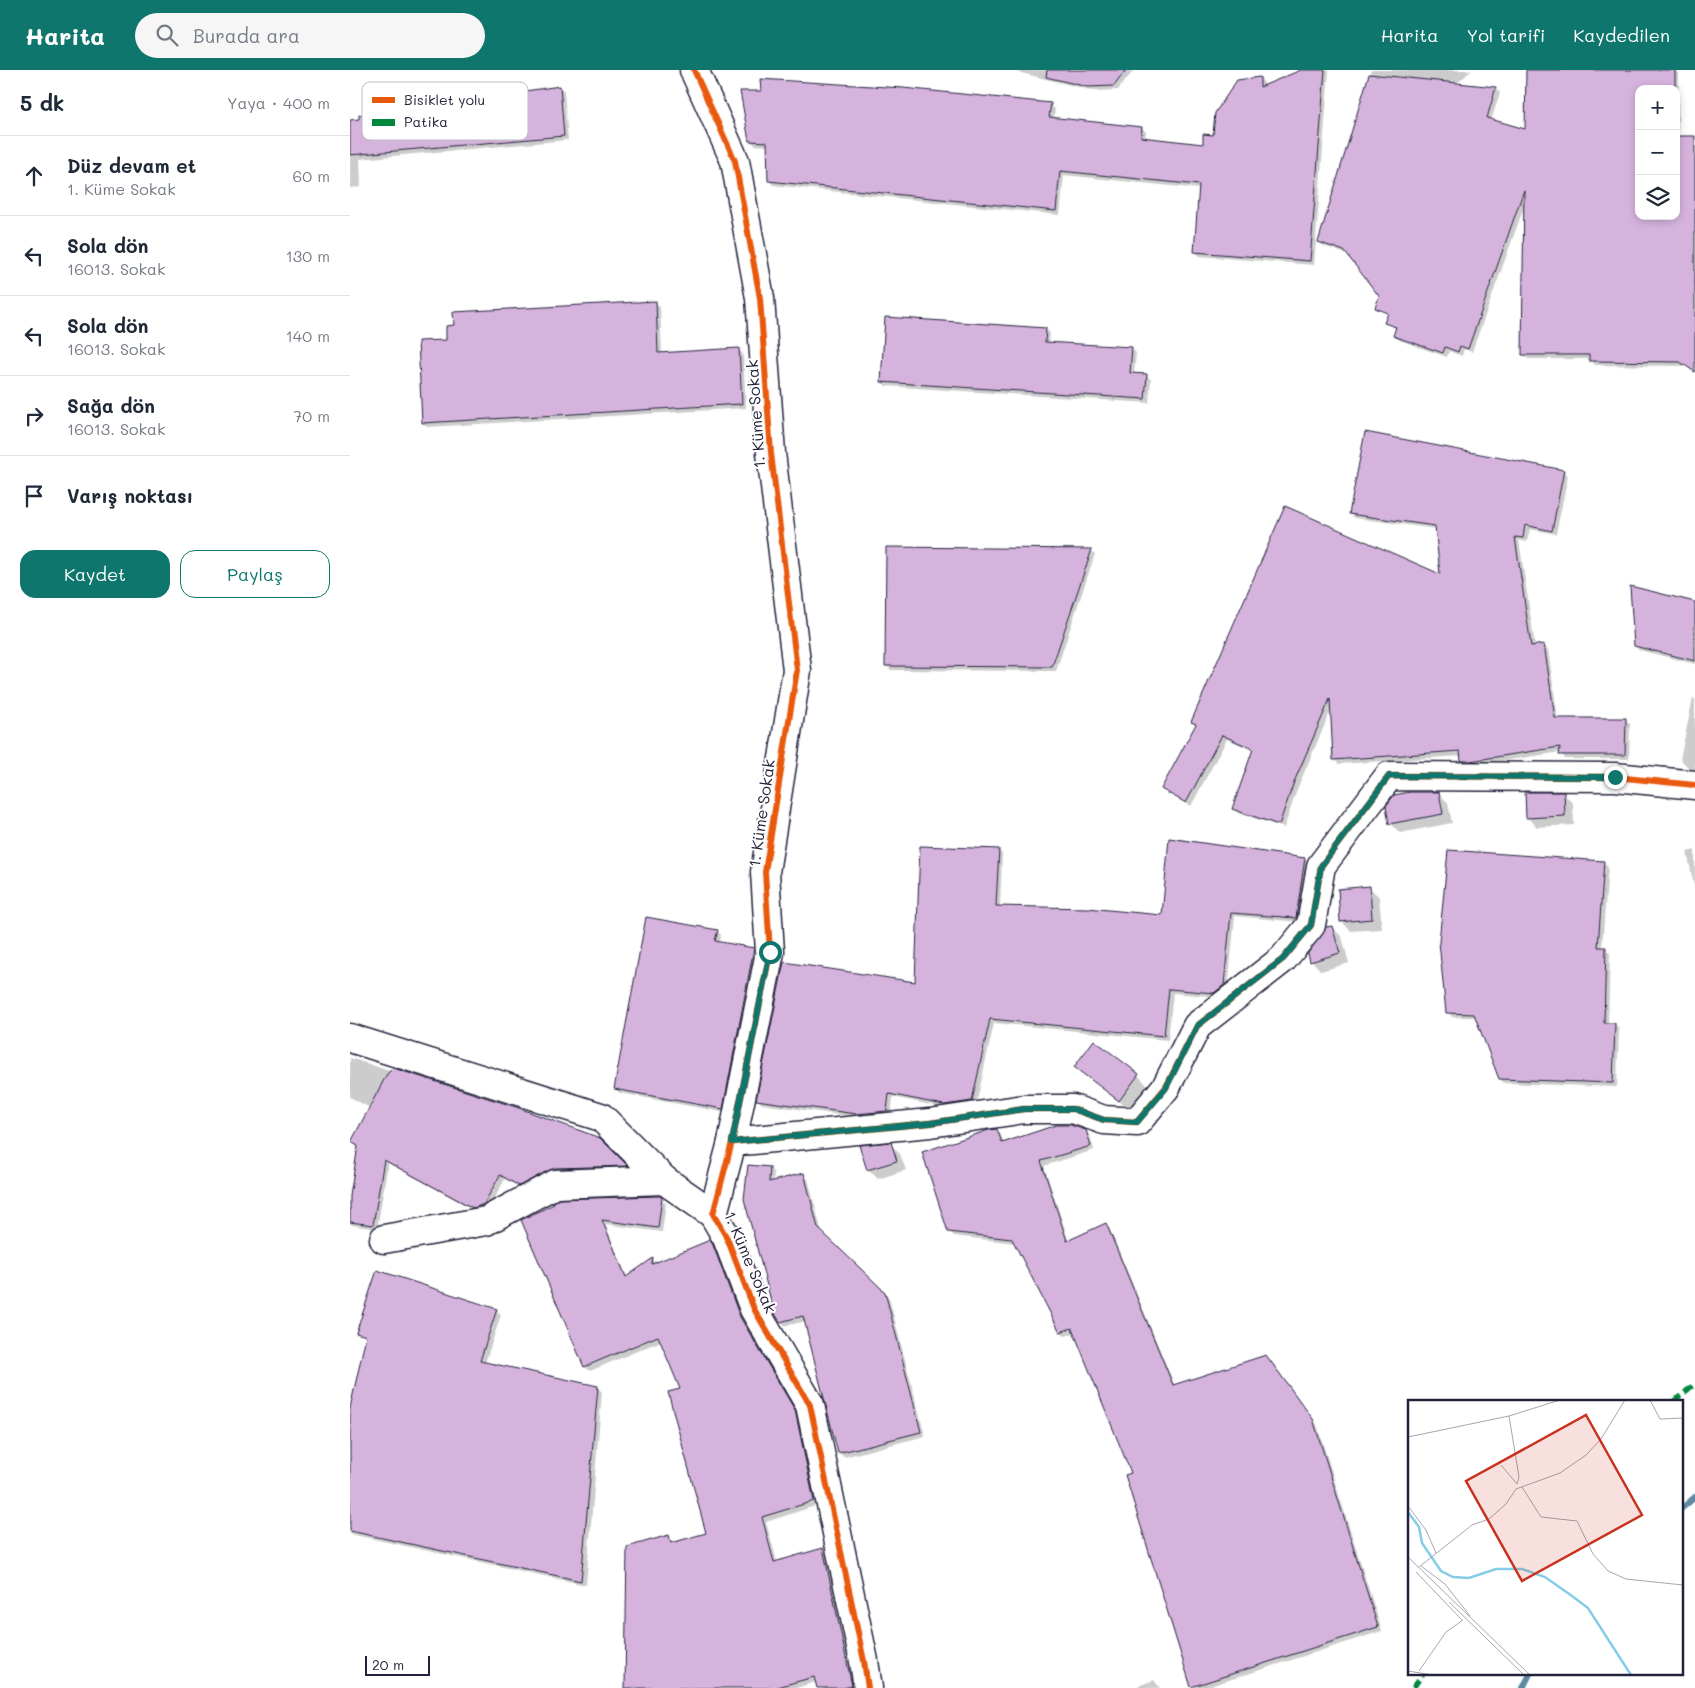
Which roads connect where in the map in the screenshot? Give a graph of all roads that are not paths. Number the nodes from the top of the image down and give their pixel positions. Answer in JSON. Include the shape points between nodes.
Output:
{"nodes":[{"id":1,"x":694,"y":70,"type":"edge"},
{"id":2,"x":1695,"y":785,"type":"edge"},
{"id":3,"x":350,"y":1038,"type":"edge"},
{"id":4,"x":732,"y":1142,"type":"junction"},
{"id":5,"x":664,"y":1180,"type":"junction"},
{"id":6,"x":713,"y":1214,"type":"junction"},
{"id":7,"x":384,"y":1240,"type":"dead end"},
{"id":8,"x":868,"y":1688,"type":"edge"}],
"edges":[{"from":1,"to":4,"type":"street","name":"1. Küme Sokak","via":[[735,161],[760,298],[771,454],[797,670],[765,872],[770,952]]},
{"from":2,"to":4,"type":"street","via":[[1615,777],[1389,776],[1321,866],[1311,925],[1283,959],[1197,1026],[1166,1088],[1137,1122],[1104,1120],[1073,1109],[1024,1109],[930,1123]]},
{"from":3,"to":5,"type":"street","via":[[601,1117]]},
{"from":4,"to":6,"type":"street","name":"1. Küme Sokak"},
{"from":5,"to":6,"type":"street"},
{"from":5,"to":7,"type":"street","via":[[555,1184],[486,1221]]},
{"from":6,"to":8,"type":"street","name":"1. Küme Sokak","via":[[727,1238],[754,1309],[810,1405]]}]}
